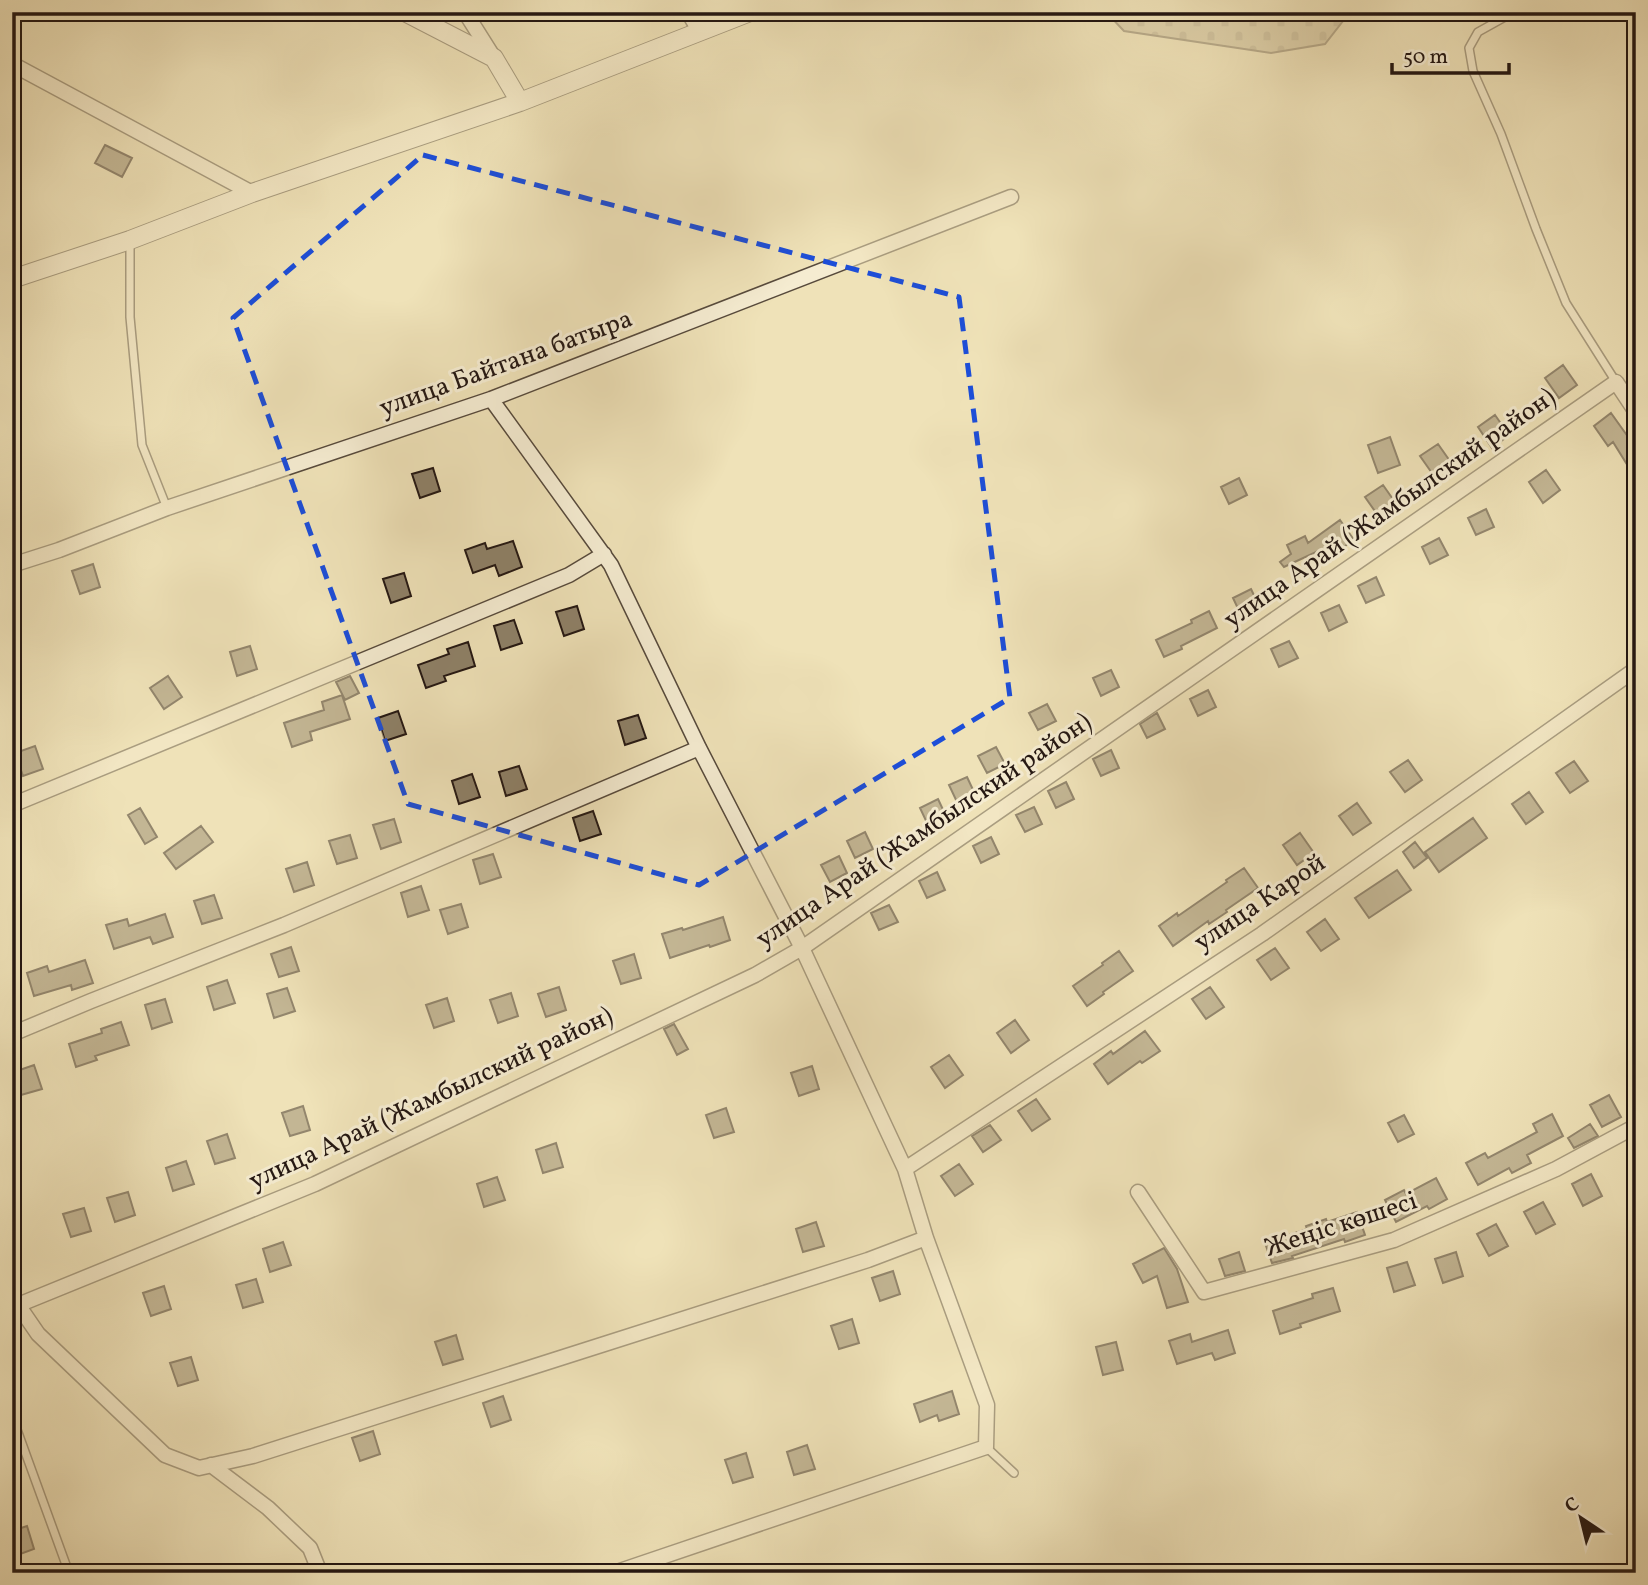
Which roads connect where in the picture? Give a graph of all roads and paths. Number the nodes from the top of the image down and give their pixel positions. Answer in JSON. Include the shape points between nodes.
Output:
{"nodes":[{"id":1,"x":405,"y":12,"type":"edge"},
{"id":2,"x":465,"y":12,"type":"edge"},
{"id":3,"x":688,"y":12,"type":"edge"},
{"id":4,"x":750,"y":12,"type":"edge"},
{"id":5,"x":1514,"y":12,"type":"edge"},
{"id":6,"x":700,"y":32,"type":"junction"},
{"id":7,"x":494,"y":58,"type":"junction"},
{"id":8,"x":12,"y":64,"type":"edge"},
{"id":9,"x":520,"y":102,"type":"junction"},
{"id":10,"x":253,"y":193,"type":"junction"},
{"id":11,"x":1011,"y":197,"type":"dead end"},
{"id":12,"x":130,"y":240,"type":"junction"},
{"id":13,"x":12,"y":279,"type":"edge"},
{"id":14,"x":1616,"y":382,"type":"junction"},
{"id":15,"x":491,"y":399,"type":"junction"},
{"id":16,"x":1636,"y":412,"type":"edge"},
{"id":17,"x":167,"y":508,"type":"junction"},
{"id":18,"x":604,"y":554,"type":"junction"},
{"id":19,"x":12,"y":565,"type":"edge"},
{"id":20,"x":1636,"y":669,"type":"edge"},
{"id":21,"x":699,"y":748,"type":"junction"},
{"id":22,"x":12,"y":805,"type":"edge"},
{"id":23,"x":802,"y":948,"type":"junction"},
{"id":24,"x":12,"y":1034,"type":"edge"},
{"id":25,"x":1636,"y":1126,"type":"edge"},
{"id":26,"x":905,"y":1169,"type":"junction"},
{"id":27,"x":1138,"y":1192,"type":"dead end"},
{"id":28,"x":926,"y":1238,"type":"junction"},
{"id":29,"x":15,"y":1301,"type":"edge"},
{"id":30,"x":12,"y":1416,"type":"edge"},
{"id":31,"x":986,"y":1447,"type":"junction"},
{"id":32,"x":211,"y":1465,"type":"junction"},
{"id":33,"x":1014,"y":1473,"type":"dead end"},
{"id":34,"x":69,"y":1573,"type":"edge"},
{"id":35,"x":320,"y":1573,"type":"edge"},
{"id":36,"x":614,"y":1573,"type":"edge"}],
"edges":[{"from":1,"to":7,"type":"street"},
{"from":2,"to":7,"type":"street"},
{"from":3,"to":6,"type":"street"},
{"from":4,"to":6,"type":"street"},
{"from":5,"to":14,"type":"lane","via":[[1478,32],[1469,48],[1474,71],[1566,303]]},
{"from":6,"to":9,"type":"street"},
{"from":7,"to":9,"type":"street"},
{"from":8,"to":10,"type":"street"},
{"from":9,"to":10,"type":"street"},
{"from":10,"to":12,"type":"street"},
{"from":11,"to":15,"type":"street","name":"улица Байтана батыра"},
{"from":12,"to":13,"type":"street"},
{"from":12,"to":17,"type":"lane","via":[[130,317],[142,445]]},
{"from":14,"to":16,"type":"street"},
{"from":14,"to":23,"type":"street","name":"улица Арай (Жамбылский район)"},
{"from":15,"to":17,"type":"street","name":"улица Байтана батыра"},
{"from":15,"to":18,"type":"street"},
{"from":17,"to":19,"type":"street","name":"улица Байтана батыра"},
{"from":18,"to":21,"type":"street"},
{"from":18,"to":22,"type":"street","via":[[569,575]]},
{"from":20,"to":26,"type":"street","name":"улица Карой","via":[[1262,934]]},
{"from":21,"to":23,"type":"street"},
{"from":21,"to":24,"type":"street","via":[[284,925]]},
{"from":23,"to":26,"type":"street"},
{"from":23,"to":29,"type":"street","name":"улица Арай (Жамбылский район)","via":[[755,975],[315,1184]]},
{"from":25,"to":27,"type":"street","name":"Жеңіс көшесі","via":[[1556,1169],[1394,1240],[1204,1292]]},
{"from":26,"to":28,"type":"street"},
{"from":28,"to":31,"type":"street","via":[[987,1405]]},
{"from":28,"to":32,"type":"street","via":[[267,1452]]},
{"from":29,"to":32,"type":"street","via":[[38,1334],[164,1455],[199,1468]]},
{"from":30,"to":34,"type":"lane"},
{"from":31,"to":33,"type":"lane"},
{"from":31,"to":36,"type":"street"},
{"from":32,"to":35,"type":"street","via":[[268,1507],[310,1548]]}]}
